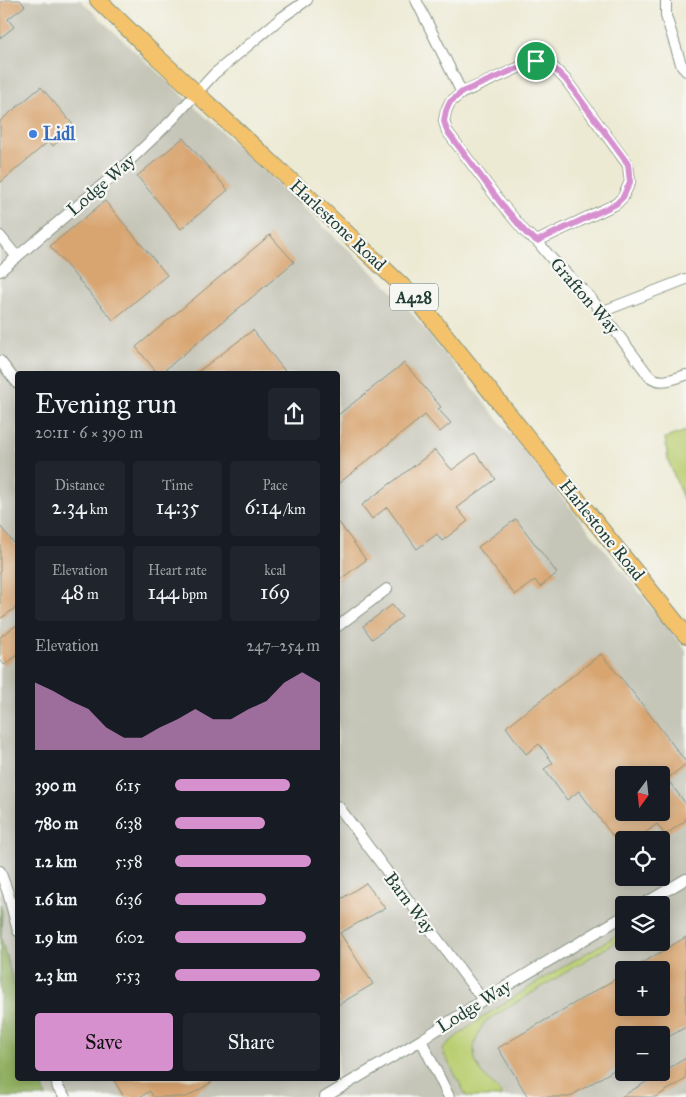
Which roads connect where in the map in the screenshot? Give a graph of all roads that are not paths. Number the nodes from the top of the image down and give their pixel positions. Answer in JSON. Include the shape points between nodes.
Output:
{"nodes":[{"id":1,"x":98,"y":0,"type":"edge"},
{"id":2,"x":307,"y":0,"type":"edge"},
{"id":3,"x":416,"y":0,"type":"edge"},
{"id":4,"x":666,"y":0,"type":"edge"},
{"id":5,"x":686,"y":71,"type":"edge"},
{"id":6,"x":462,"y":92,"type":"junction"},
{"id":7,"x":195,"y":93,"type":"junction"},
{"id":8,"x":0,"y":236,"type":"edge"},
{"id":9,"x":537,"y":241,"type":"junction"},
{"id":10,"x":17,"y":257,"type":"junction"},
{"id":11,"x":0,"y":271,"type":"edge"},
{"id":12,"x":686,"y":279,"type":"edge"},
{"id":13,"x":601,"y":312,"type":"junction"},
{"id":14,"x":0,"y":361,"type":"edge"},
{"id":15,"x":686,"y":375,"type":"edge"},
{"id":16,"x":15,"y":380,"type":"edge"},
{"id":17,"x":387,"y":589,"type":"dead end"},
{"id":18,"x":340,"y":624,"type":"edge"},
{"id":19,"x":686,"y":635,"type":"edge"},
{"id":20,"x":340,"y":809,"type":"edge"},
{"id":21,"x":0,"y":871,"type":"edge"},
{"id":22,"x":686,"y":879,"type":"edge"},
{"id":23,"x":12,"y":891,"type":"edge"},
{"id":24,"x":657,"y":896,"type":"edge"},
{"id":25,"x":15,"y":911,"type":"edge"},
{"id":26,"x":615,"y":921,"type":"edge"},
{"id":27,"x":483,"y":1000,"type":"junction"},
{"id":28,"x":421,"y":1040,"type":"junction"},
{"id":29,"x":56,"y":1081,"type":"edge"},
{"id":30,"x":65,"y":1097,"type":"edge"},
{"id":31,"x":325,"y":1097,"type":"edge"},
{"id":32,"x":449,"y":1097,"type":"edge"}],
"edges":[{"from":1,"to":7,"type":"main road","name":"Harlestone Road","number":"A428"},
{"from":2,"to":7,"type":"street","name":"Lodge Way","via":[[281,18]]},
{"from":3,"to":6,"type":"street"},
{"from":4,"to":5,"type":"street","via":[[666,16]]},
{"from":6,"to":9,"type":"street","name":"Grafton Way","via":[[450,102],[446,111],[447,131],[500,202]]},
{"from":6,"to":9,"type":"street","via":[[527,64],[548,62],[566,80],[628,164],[630,182],[616,204]]},
{"from":7,"to":10,"type":"street","name":"Lodge Way","via":[[120,170]]},
{"from":7,"to":19,"type":"main road","name":"Harlestone Road","number":"A428","via":[[416,300]]},
{"from":8,"to":10,"type":"street"},
{"from":9,"to":13,"type":"street","name":"Grafton Way"},
{"from":10,"to":11,"type":"street","name":"Lodge Way"},
{"from":12,"to":13,"type":"street"},
{"from":13,"to":15,"type":"street","name":"Grafton Way","via":[[654,380]]},
{"from":14,"to":16,"type":"street"},
{"from":17,"to":18,"type":"street"},
{"from":20,"to":27,"type":"street","name":"Barn Way"},
{"from":21,"to":23,"type":"street"},
{"from":22,"to":24,"type":"street"},
{"from":23,"to":25,"type":"street"},
{"from":26,"to":27,"type":"street","name":"Lodge Way"},
{"from":27,"to":28,"type":"street","name":"Lodge Way"},
{"from":28,"to":31,"type":"street","name":"Lodge Way"},
{"from":28,"to":32,"type":"street"},
{"from":29,"to":30,"type":"street"}]}
